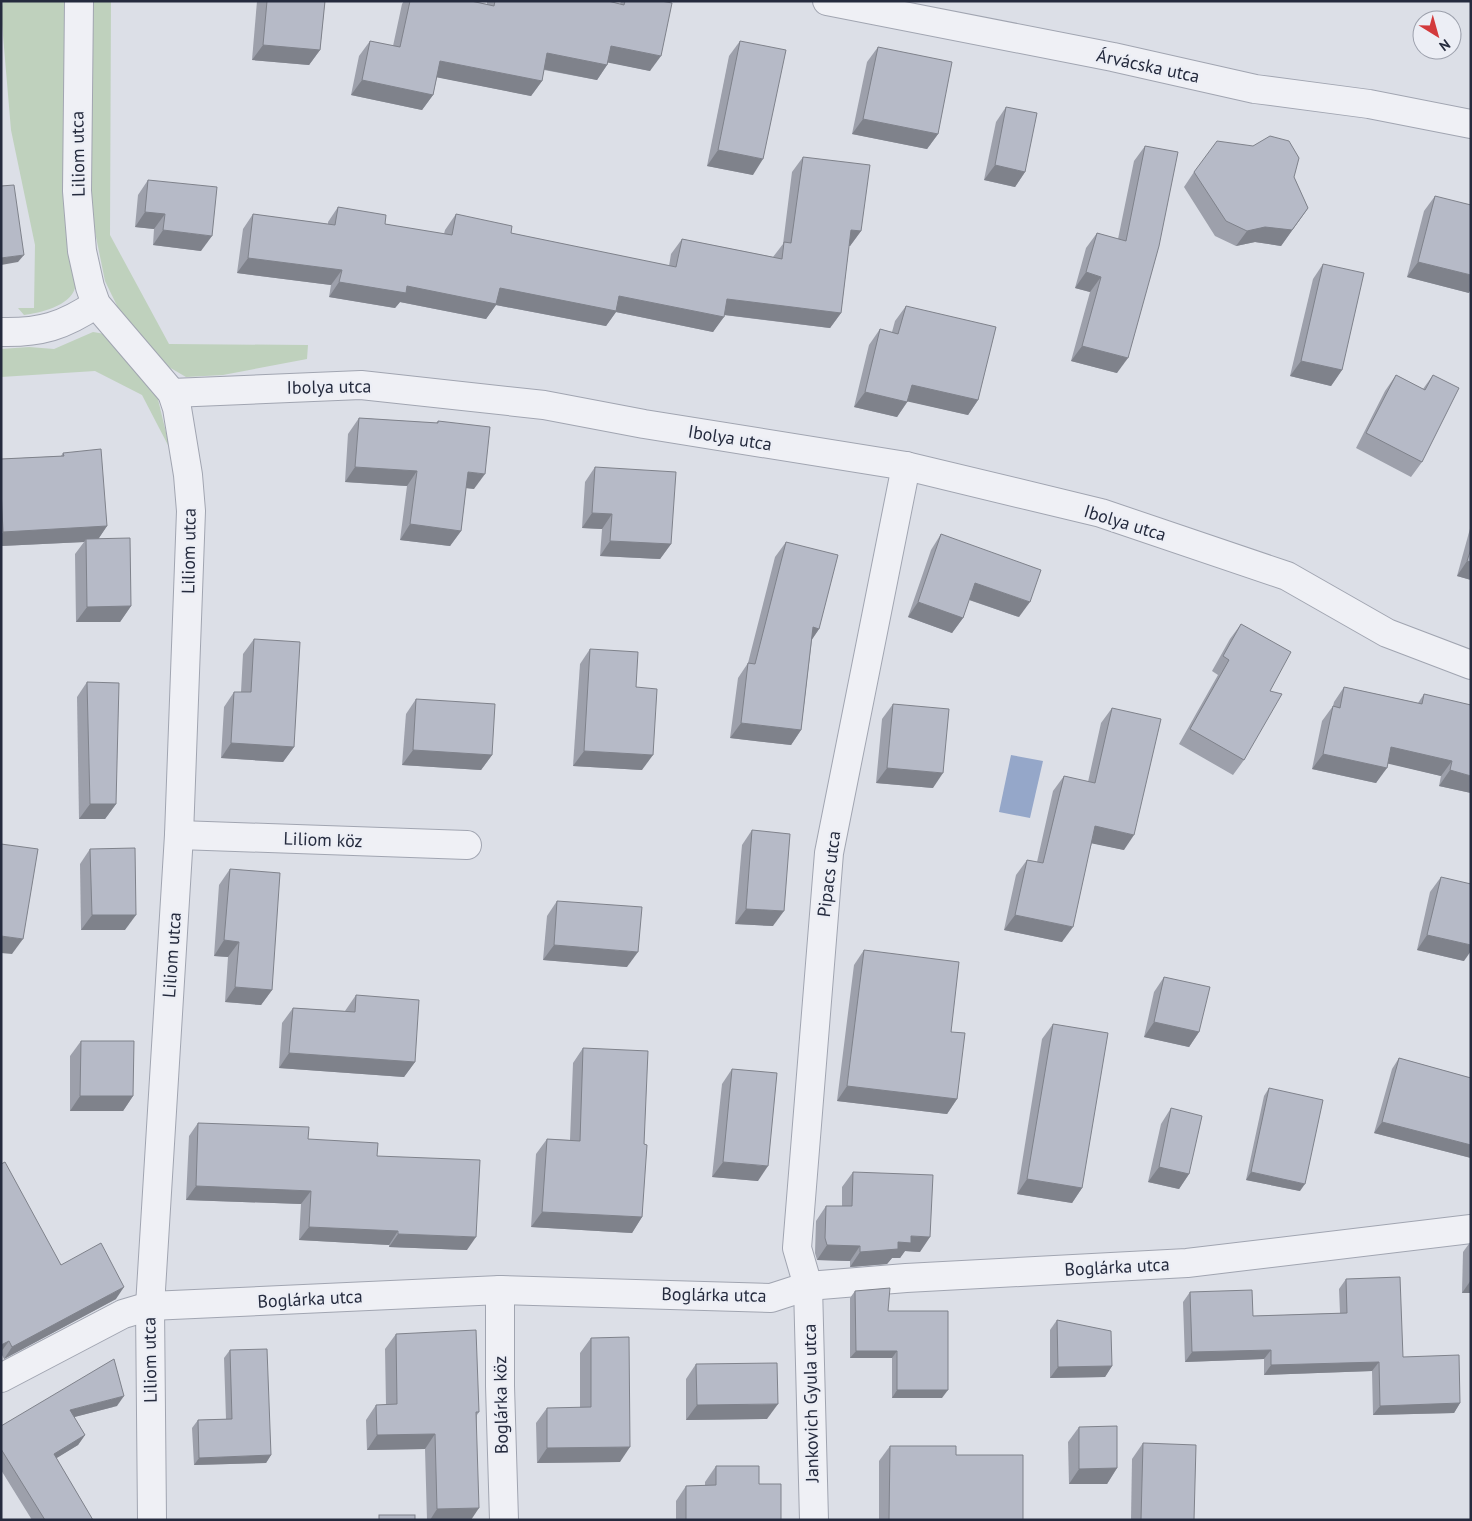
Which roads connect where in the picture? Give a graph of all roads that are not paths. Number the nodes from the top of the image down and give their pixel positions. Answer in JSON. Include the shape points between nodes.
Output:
{"nodes":[{"id":1,"x":79,"y":1,"type":"edge"},
{"id":2,"x":827,"y":1,"type":"edge"},
{"id":3,"x":1471,"y":124,"type":"edge"},
{"id":4,"x":96,"y":304,"type":"junction"},
{"id":5,"x":1,"y":332,"type":"edge"},
{"id":6,"x":172,"y":392,"type":"junction"},
{"id":7,"x":906,"y":466,"type":"junction"},
{"id":8,"x":1471,"y":665,"type":"edge"},
{"id":9,"x":179,"y":835,"type":"junction"},
{"id":10,"x":466,"y":845,"type":"dead end"},
{"id":11,"x":1471,"y":1229,"type":"edge"},
{"id":12,"x":808,"y":1286,"type":"junction"},
{"id":13,"x":500,"y":1290,"type":"junction"},
{"id":14,"x":150,"y":1306,"type":"junction"},
{"id":15,"x":1,"y":1378,"type":"edge"},
{"id":16,"x":152,"y":1520,"type":"edge"},
{"id":17,"x":504,"y":1520,"type":"edge"},
{"id":18,"x":814,"y":1520,"type":"edge"}],
"edges":[{"from":1,"to":4,"type":"street","name":"Liliom utca","via":[[77,191],[82,251]]},
{"from":2,"to":3,"type":"street","name":"Árvácska utca","via":[[1113,57],[1255,90],[1369,104]]},
{"from":4,"to":5,"type":"street","via":[[46,330]]},
{"from":4,"to":6,"type":"street"},
{"from":6,"to":7,"type":"street","name":"Ibolya utca","via":[[361,385],[544,405]]},
{"from":6,"to":9,"type":"street","name":"Liliom utca","via":[[188,476],[191,511]]},
{"from":7,"to":8,"type":"street","name":"Ibolya utca","via":[[1100,513],[1287,576],[1387,632]]},
{"from":7,"to":12,"type":"street","name":"Pipacs utca","via":[[829,853],[798,1248]]},
{"from":9,"to":10,"type":"street","name":"Liliom köz"},
{"from":9,"to":14,"type":"street","name":"Liliom utca"},
{"from":11,"to":12,"type":"street","name":"Boglárka utca","via":[[1187,1263]]},
{"from":12,"to":13,"type":"street","name":"Boglárka utca","via":[[771,1298]]},
{"from":12,"to":18,"type":"street","name":"Jankovich Gyula utca"},
{"from":13,"to":14,"type":"street","name":"Boglárka utca"},
{"from":13,"to":17,"type":"street","name":"Boglárka köz"},
{"from":14,"to":15,"type":"street","name":"Boglárka utca","via":[[123,1314]]},
{"from":14,"to":16,"type":"street","name":"Liliom utca"}]}
